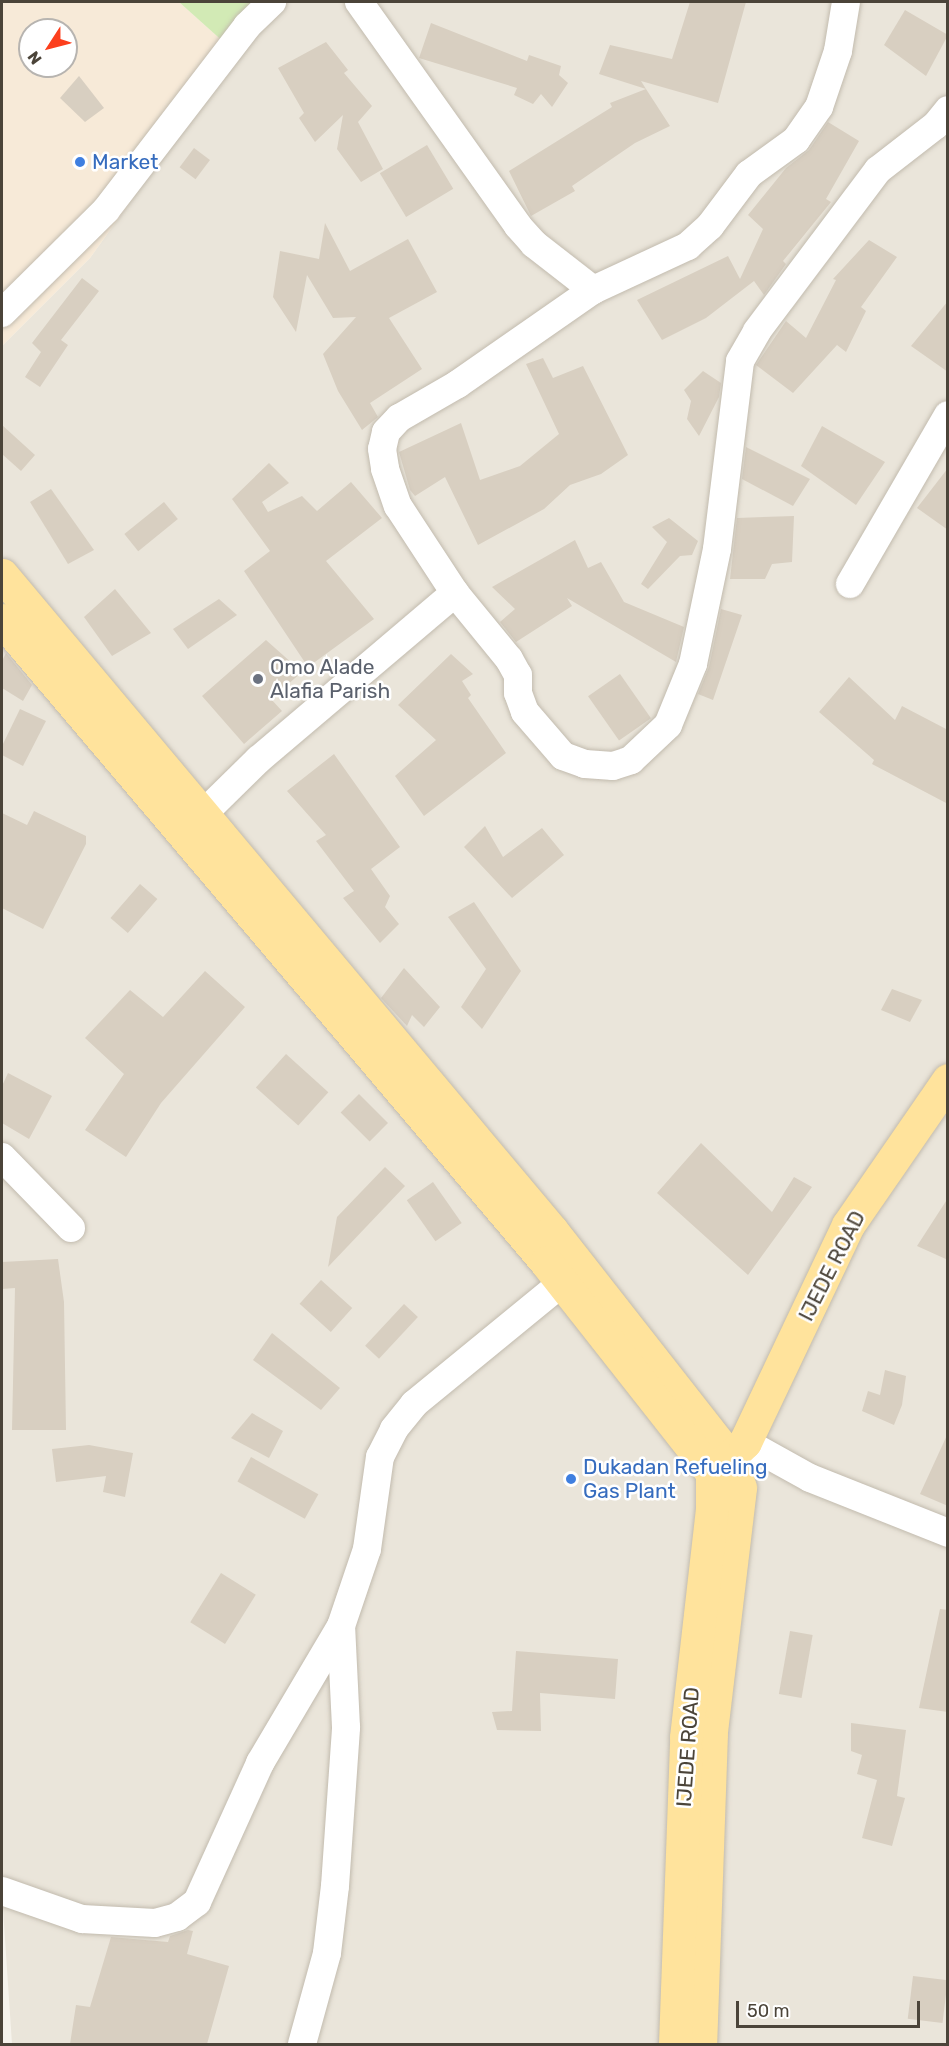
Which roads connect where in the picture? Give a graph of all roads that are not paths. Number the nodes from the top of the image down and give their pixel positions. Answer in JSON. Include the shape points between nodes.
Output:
{"nodes":[{"id":1,"x":272,"y":2,"type":"edge"},
{"id":2,"x":359,"y":2,"type":"edge"},
{"id":3,"x":846,"y":2,"type":"edge"},
{"id":4,"x":948,"y":110,"type":"edge"},
{"id":5,"x":593,"y":290,"type":"junction"},
{"id":6,"x":2,"y":313,"type":"edge"},
{"id":7,"x":948,"y":415,"type":"edge"},
{"id":8,"x":2,"y":575,"type":"edge"},
{"id":9,"x":850,"y":584,"type":"dead end"},
{"id":10,"x":455,"y":593,"type":"junction"},
{"id":11,"x":2,"y":620,"type":"edge"},
{"id":12,"x":203,"y":814,"type":"junction"},
{"id":13,"x":948,"y":1080,"type":"edge"},
{"id":14,"x":2,"y":1156,"type":"edge"},
{"id":15,"x":71,"y":1228,"type":"dead end"},
{"id":16,"x":562,"y":1282,"type":"junction"},
{"id":17,"x":730,"y":1458,"type":"junction"},
{"id":18,"x":948,"y":1533,"type":"edge"},
{"id":19,"x":341,"y":1626,"type":"junction"},
{"id":20,"x":2,"y":1891,"type":"edge"},
{"id":21,"x":302,"y":2044,"type":"edge"},
{"id":22,"x":675,"y":2044,"type":"edge"},
{"id":23,"x":700,"y":2044,"type":"edge"}],
"edges":[{"from":1,"to":6,"type":"street","via":[[247,26],[106,210]]},
{"from":2,"to":5,"type":"street","via":[[518,226]]},
{"from":3,"to":5,"type":"street","via":[[838,51],[819,107],[796,140],[749,174],[710,225],[688,246]]},
{"from":4,"to":10,"type":"street","via":[[936,125],[878,170],[740,361],[717,549],[693,664],[668,725],[653,743],[632,760],[613,766],[585,764],[563,756],[525,712],[518,693],[518,675],[509,659]]},
{"from":5,"to":10,"type":"street","via":[[458,384],[399,418],[386,432],[382,449],[385,469],[398,506]]},
{"from":7,"to":9,"type":"street"},
{"from":8,"to":12,"type":"main road"},
{"from":10,"to":12,"type":"street","via":[[259,759]]},
{"from":11,"to":16,"type":"main road"},
{"from":12,"to":17,"type":"main road","via":[[552,1231]]},
{"from":13,"to":17,"type":"main road","name":"IJEDE ROAD","via":[[848,1225]]},
{"from":14,"to":15,"type":"street"},
{"from":16,"to":17,"type":"main road"},
{"from":16,"to":19,"type":"street","via":[[414,1404],[394,1429],[380,1457],[367,1549]]},
{"from":17,"to":18,"type":"street","via":[[810,1478]]},
{"from":17,"to":22,"type":"main road","name":"IJEDE ROAD","via":[[712,1509],[686,1737]]},
{"from":17,"to":23,"type":"main road","name":"IJEDE ROAD","via":[[740,1488],[711,1733]]},
{"from":19,"to":20,"type":"street","via":[[260,1763],[197,1902],[177,1917],[145,1922],[82,1919]]},
{"from":19,"to":21,"type":"street","via":[[346,1727],[335,1886],[327,1953]]}]}
